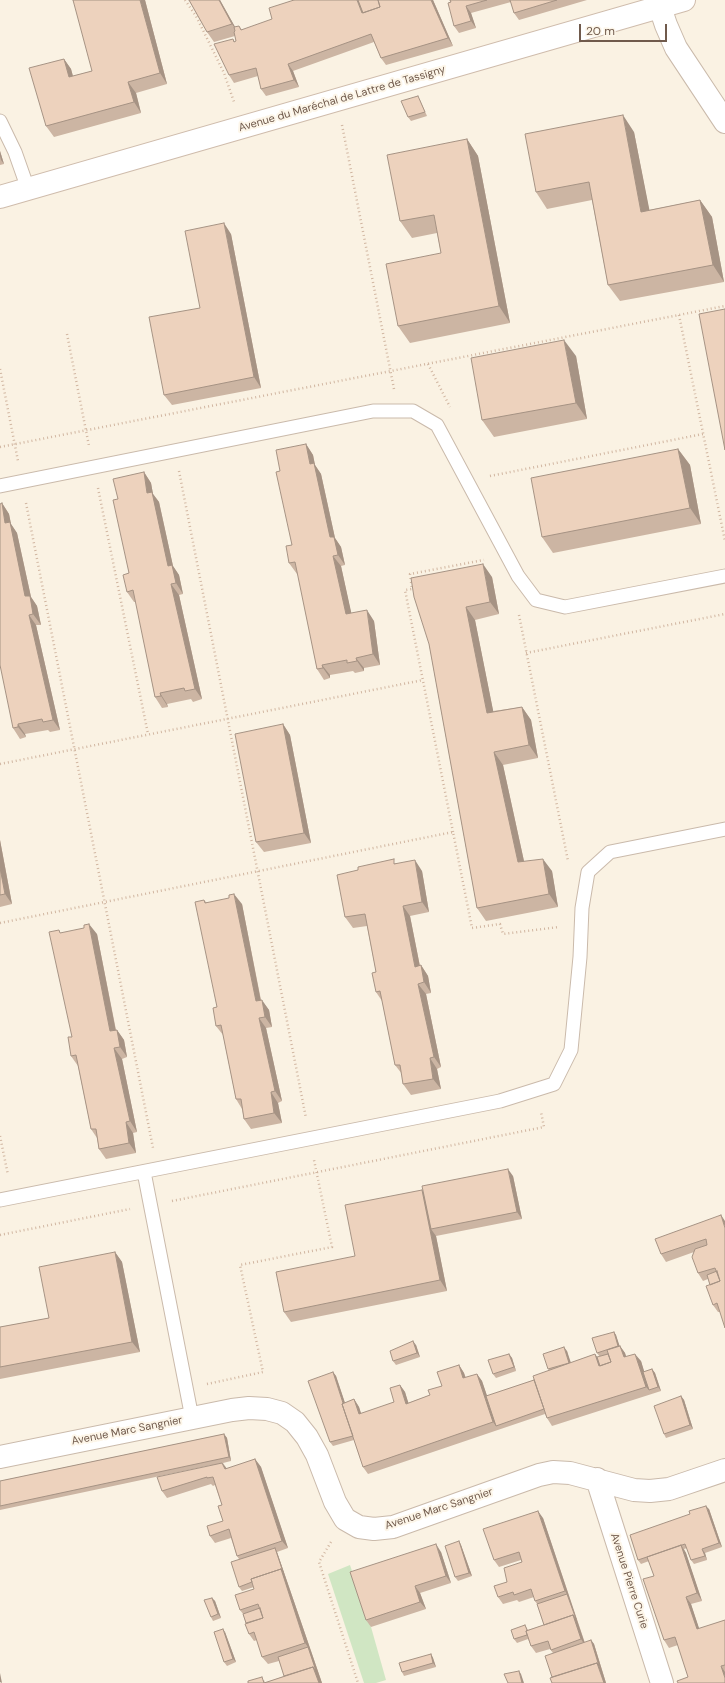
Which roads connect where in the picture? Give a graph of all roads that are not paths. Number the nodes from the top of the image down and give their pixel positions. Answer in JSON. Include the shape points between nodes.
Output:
{"nodes":[{"id":1,"x":684,"y":0,"type":"edge"},
{"id":2,"x":660,"y":7,"type":"junction"},
{"id":3,"x":0,"y":121,"type":"edge"},
{"id":4,"x":725,"y":122,"type":"edge"},
{"id":5,"x":28,"y":189,"type":"junction"},
{"id":6,"x":0,"y":197,"type":"edge"},
{"id":7,"x":0,"y":486,"type":"edge"},
{"id":8,"x":725,"y":576,"type":"edge"},
{"id":9,"x":725,"y":829,"type":"edge"},
{"id":10,"x":151,"y":1170,"type":"junction"},
{"id":11,"x":6,"y":1199,"type":"edge"},
{"id":12,"x":192,"y":1418,"type":"junction"},
{"id":13,"x":0,"y":1457,"type":"edge"},
{"id":14,"x":725,"y":1470,"type":"edge"},
{"id":15,"x":597,"y":1479,"type":"junction"},
{"id":16,"x":662,"y":1683,"type":"edge"}],
"edges":[{"from":1,"to":2,"type":"street","name":"Avenue du Maréchal de Lattre de Tassigny"},
{"from":2,"to":4,"type":"street","via":[[676,48]]},
{"from":2,"to":5,"type":"street","name":"Avenue du Maréchal de Lattre de Tassigny"},
{"from":3,"to":5,"type":"lane","via":[[15,152]]},
{"from":5,"to":6,"type":"street","name":"Avenue du Maréchal de Lattre de Tassigny"},
{"from":7,"to":8,"type":"lane","via":[[373,411],[413,411],[436,424],[518,576],[536,600],[565,607]]},
{"from":9,"to":10,"type":"lane","via":[[610,852],[588,872],[582,908],[571,1050],[554,1084],[500,1101]]},
{"from":10,"to":11,"type":"lane"},
{"from":10,"to":12,"type":"lane","via":[[151,1205]]},
{"from":12,"to":13,"type":"street","name":"Avenue Marc Sangnier"},
{"from":12,"to":15,"type":"street","name":"Avenue Marc Sangnier","via":[[249,1408],[282,1413],[307,1437],[317,1455],[335,1502],[345,1519],[359,1527],[393,1527],[553,1472]]},
{"from":14,"to":15,"type":"street","name":"Avenue Marc Sangnier","via":[[669,1489],[650,1491],[634,1490]]},
{"from":15,"to":16,"type":"street","name":"Avenue Pierre Curie"}]}
